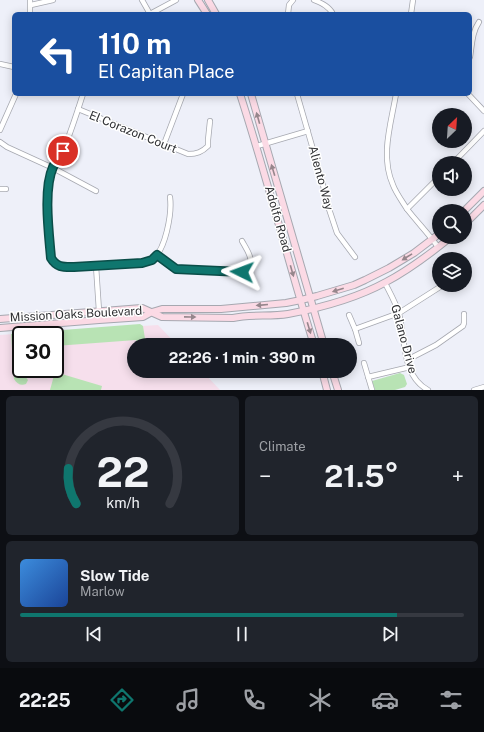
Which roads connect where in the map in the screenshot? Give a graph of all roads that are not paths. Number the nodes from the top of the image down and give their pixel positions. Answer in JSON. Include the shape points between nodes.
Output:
{"nodes":[{"id":1,"x":53,"y":0,"type":"edge"},
{"id":2,"x":142,"y":0,"type":"edge"},
{"id":3,"x":176,"y":0,"type":"edge"},
{"id":4,"x":198,"y":0,"type":"edge"},
{"id":5,"x":208,"y":0,"type":"edge"},
{"id":6,"x":293,"y":0,"type":"edge"},
{"id":7,"x":314,"y":0,"type":"edge"},
{"id":8,"x":413,"y":0,"type":"edge"},
{"id":9,"x":30,"y":3,"type":"edge"},
{"id":10,"x":149,"y":12,"type":"edge"},
{"id":11,"x":154,"y":12,"type":"edge"},
{"id":12,"x":205,"y":12,"type":"edge"},
{"id":13,"x":215,"y":12,"type":"edge"},
{"id":14,"x":288,"y":12,"type":"edge"},
{"id":15,"x":332,"y":12,"type":"edge"},
{"id":16,"x":411,"y":12,"type":"edge"},
{"id":17,"x":479,"y":22,"type":"dead end"},
{"id":18,"x":472,"y":46,"type":"edge"},
{"id":19,"x":0,"y":64,"type":"edge"},
{"id":20,"x":12,"y":67,"type":"edge"},
{"id":21,"x":15,"y":96,"type":"edge"},
{"id":22,"x":82,"y":96,"type":"edge"},
{"id":23,"x":182,"y":96,"type":"edge"},
{"id":24,"x":241,"y":96,"type":"edge"},
{"id":25,"x":252,"y":96,"type":"edge"},
{"id":26,"x":298,"y":96,"type":"edge"},
{"id":27,"x":396,"y":96,"type":"edge"},
{"id":28,"x":470,"y":96,"type":"edge"},
{"id":29,"x":78,"y":109,"type":"junction"},
{"id":30,"x":484,"y":111,"type":"edge"},
{"id":31,"x":210,"y":121,"type":"dead end"},
{"id":32,"x":0,"y":130,"type":"edge"},
{"id":33,"x":308,"y":131,"type":"junction"},
{"id":34,"x":484,"y":131,"type":"edge"},
{"id":35,"x":0,"y":142,"type":"edge"},
{"id":36,"x":265,"y":143,"type":"junction"},
{"id":37,"x":164,"y":144,"type":"junction"},
{"id":38,"x":257,"y":146,"type":"junction"},
{"id":39,"x":460,"y":156,"type":"edge"},
{"id":40,"x":53,"y":168,"type":"junction"},
{"id":41,"x":432,"y":184,"type":"edge"},
{"id":42,"x":0,"y":189,"type":"edge"},
{"id":43,"x":6,"y":189,"type":"dead end"},
{"id":44,"x":96,"y":191,"type":"dead end"},
{"id":45,"x":484,"y":191,"type":"edge"},
{"id":46,"x":170,"y":197,"type":"dead end"},
{"id":47,"x":471,"y":204,"type":"edge"},
{"id":48,"x":484,"y":205,"type":"edge"},
{"id":49,"x":408,"y":209,"type":"junction"},
{"id":50,"x":472,"y":217,"type":"edge"},
{"id":51,"x":432,"y":238,"type":"edge"},
{"id":52,"x":432,"y":240,"type":"edge"},
{"id":53,"x":242,"y":241,"type":"dead end"},
{"id":54,"x":436,"y":244,"type":"edge"},
{"id":55,"x":442,"y":244,"type":"edge"},
{"id":56,"x":438,"y":247,"type":"junction"},
{"id":57,"x":157,"y":255,"type":"junction"},
{"id":58,"x":355,"y":257,"type":"dead end"},
{"id":59,"x":96,"y":266,"type":"junction"},
{"id":60,"x":385,"y":282,"type":"junction"},
{"id":61,"x":432,"y":292,"type":"edge"},
{"id":62,"x":310,"y":298,"type":"junction"},
{"id":63,"x":300,"y":300,"type":"junction"},
{"id":64,"x":313,"y":308,"type":"junction"},
{"id":65,"x":108,"y":310,"type":"junction"},
{"id":66,"x":99,"y":311,"type":"junction"},
{"id":67,"x":304,"y":311,"type":"junction"},
{"id":68,"x":152,"y":312,"type":"junction"},
{"id":69,"x":399,"y":313,"type":"junction"},
{"id":70,"x":464,"y":314,"type":"dead end"},
{"id":71,"x":349,"y":315,"type":"dead end"},
{"id":72,"x":0,"y":319,"type":"edge"},
{"id":73,"x":8,"y":327,"type":"junction"},
{"id":74,"x":0,"y":328,"type":"edge"},
{"id":75,"x":355,"y":329,"type":"junction"},
{"id":76,"x":312,"y":338,"type":"edge"},
{"id":77,"x":322,"y":338,"type":"edge"},
{"id":78,"x":358,"y":343,"type":"dead end"},
{"id":79,"x":407,"y":360,"type":"junction"},
{"id":80,"x":364,"y":363,"type":"dead end"},
{"id":81,"x":410,"y":367,"type":"junction"},
{"id":82,"x":368,"y":377,"type":"junction"},
{"id":83,"x":324,"y":378,"type":"edge"},
{"id":84,"x":334,"y":378,"type":"edge"},
{"id":85,"x":484,"y":387,"type":"edge"},
{"id":86,"x":327,"y":390,"type":"edge"},
{"id":87,"x":338,"y":390,"type":"edge"},
{"id":88,"x":372,"y":390,"type":"edge"},
{"id":89,"x":428,"y":390,"type":"edge"},
{"id":90,"x":474,"y":390,"type":"edge"}],
"edges":[{"from":1,"to":9,"type":"street"},
{"from":2,"to":10,"type":"street"},
{"from":3,"to":11,"type":"street"},
{"from":4,"to":12,"type":"main road"},
{"from":5,"to":13,"type":"main road"},
{"from":6,"to":14,"type":"street"},
{"from":7,"to":15,"type":"street"},
{"from":8,"to":16,"type":"street"},
{"from":17,"to":18,"type":"street"},
{"from":19,"to":20,"type":"street"},
{"from":21,"to":32,"type":"street"},
{"from":22,"to":29,"type":"street"},
{"from":23,"to":37,"type":"street"},
{"from":24,"to":38,"type":"main road","name":"Adolfo Road"},
{"from":36,"to":25,"type":"main road","name":"Adolfo Road","one_way":true},
{"from":26,"to":33,"type":"street","name":"Aliento Way"},
{"from":27,"to":49,"type":"street","via":[[387,145],[387,162],[392,185]]},
{"from":28,"to":30,"type":"street"},
{"from":29,"to":37,"type":"street","name":"El Corazon Court"},
{"from":29,"to":40,"type":"street","via":[[63,151]]},
{"from":31,"to":37,"type":"street","name":"El Corazon Court","via":[[208,146],[202,152],[188,154]]},
{"from":33,"to":36,"type":"street"},
{"from":33,"to":58,"type":"street","name":"Aliento Way","via":[[337,233]]},
{"from":34,"to":39,"type":"street"},
{"from":35,"to":40,"type":"street","via":[[7,148]]},
{"from":36,"to":38,"type":"street"},
{"from":62,"to":36,"type":"main road","name":"Adolfo Road","one_way":true},
{"from":38,"to":63,"type":"main road","name":"Adolfo Road","one_way":true},
{"from":40,"to":44,"type":"street"},
{"from":40,"to":59,"type":"street","via":[[48,191],[51,258],[55,264],[64,267]]},
{"from":41,"to":49,"type":"street"},
{"from":42,"to":43,"type":"street"},
{"from":45,"to":47,"type":"main road"},
{"from":46,"to":57,"type":"street","via":[[167,229]]},
{"from":48,"to":50,"type":"main road"},
{"from":49,"to":51,"type":"street"},
{"from":52,"to":62,"type":"main road","name":"Mission Oaks Boulevard","one_way":true,"via":[[414,253],[365,280]]},
{"from":53,"to":57,"type":"street","via":[[251,258],[247,269],[242,272],[176,269]]},
{"from":54,"to":56,"type":"street"},
{"from":55,"to":56,"type":"main road","name":"Mission Oaks Boulevard"},
{"from":56,"to":60,"type":"main road","name":"Mission Oaks Boulevard","via":[[421,261]]},
{"from":57,"to":59,"type":"street","via":[[152,260],[142,263]]},
{"from":59,"to":66,"type":"street"},
{"from":60,"to":64,"type":"main road","name":"Mission Oaks Boulevard","via":[[349,298]]},
{"from":60,"to":69,"type":"street","name":"Galano Drive"},
{"from":61,"to":69,"type":"street"},
{"from":62,"to":63,"type":"main road","name":"Mission Oaks Boulevard"},
{"from":62,"to":64,"type":"main road","name":"Adolfo Road"},
{"from":63,"to":67,"type":"main road","name":"Adolfo Road"},
{"from":63,"to":68,"type":"main road","name":"Mission Oaks Boulevard","one_way":true,"via":[[221,309],[162,309]]},
{"from":64,"to":67,"type":"main road","name":"Mission Oaks Boulevard"},
{"from":64,"to":77,"type":"main road","name":"Adolfo Road"},
{"from":65,"to":66,"type":"main road","name":"Mission Oaks Boulevard"},
{"from":65,"to":68,"type":"main road","name":"Mission Oaks Boulevard","via":[[142,308]]},
{"from":65,"to":73,"type":"main road","via":[[98,316],[14,322]]},
{"from":66,"to":72,"type":"main road","name":"Mission Oaks Boulevard"},
{"from":68,"to":67,"type":"main road","name":"Mission Oaks Boulevard","one_way":true,"via":[[162,317],[233,318]]},
{"from":67,"to":76,"type":"main road","name":"Adolfo Road","one_way":true},
{"from":68,"to":73,"type":"main road","name":"Mission Oaks Boulevard","via":[[143,317]]},
{"from":69,"to":75,"type":"street"},
{"from":69,"to":79,"type":"street","name":"Galano Drive"},
{"from":70,"to":79,"type":"street","via":[[463,326],[436,345]]},
{"from":71,"to":75,"type":"street"},
{"from":73,"to":74,"type":"main road","name":"Mission Oaks Boulevard"},
{"from":75,"to":78,"type":"street"},
{"from":79,"to":81,"type":"street","name":"Galano Drive"},
{"from":80,"to":82,"type":"street"},
{"from":81,"to":82,"type":"street"},
{"from":81,"to":89,"type":"street","name":"Galano Drive","via":[[418,383]]},
{"from":82,"to":88,"type":"street"},
{"from":83,"to":86,"type":"main road"},
{"from":84,"to":87,"type":"main road"},
{"from":85,"to":90,"type":"street"}]}
